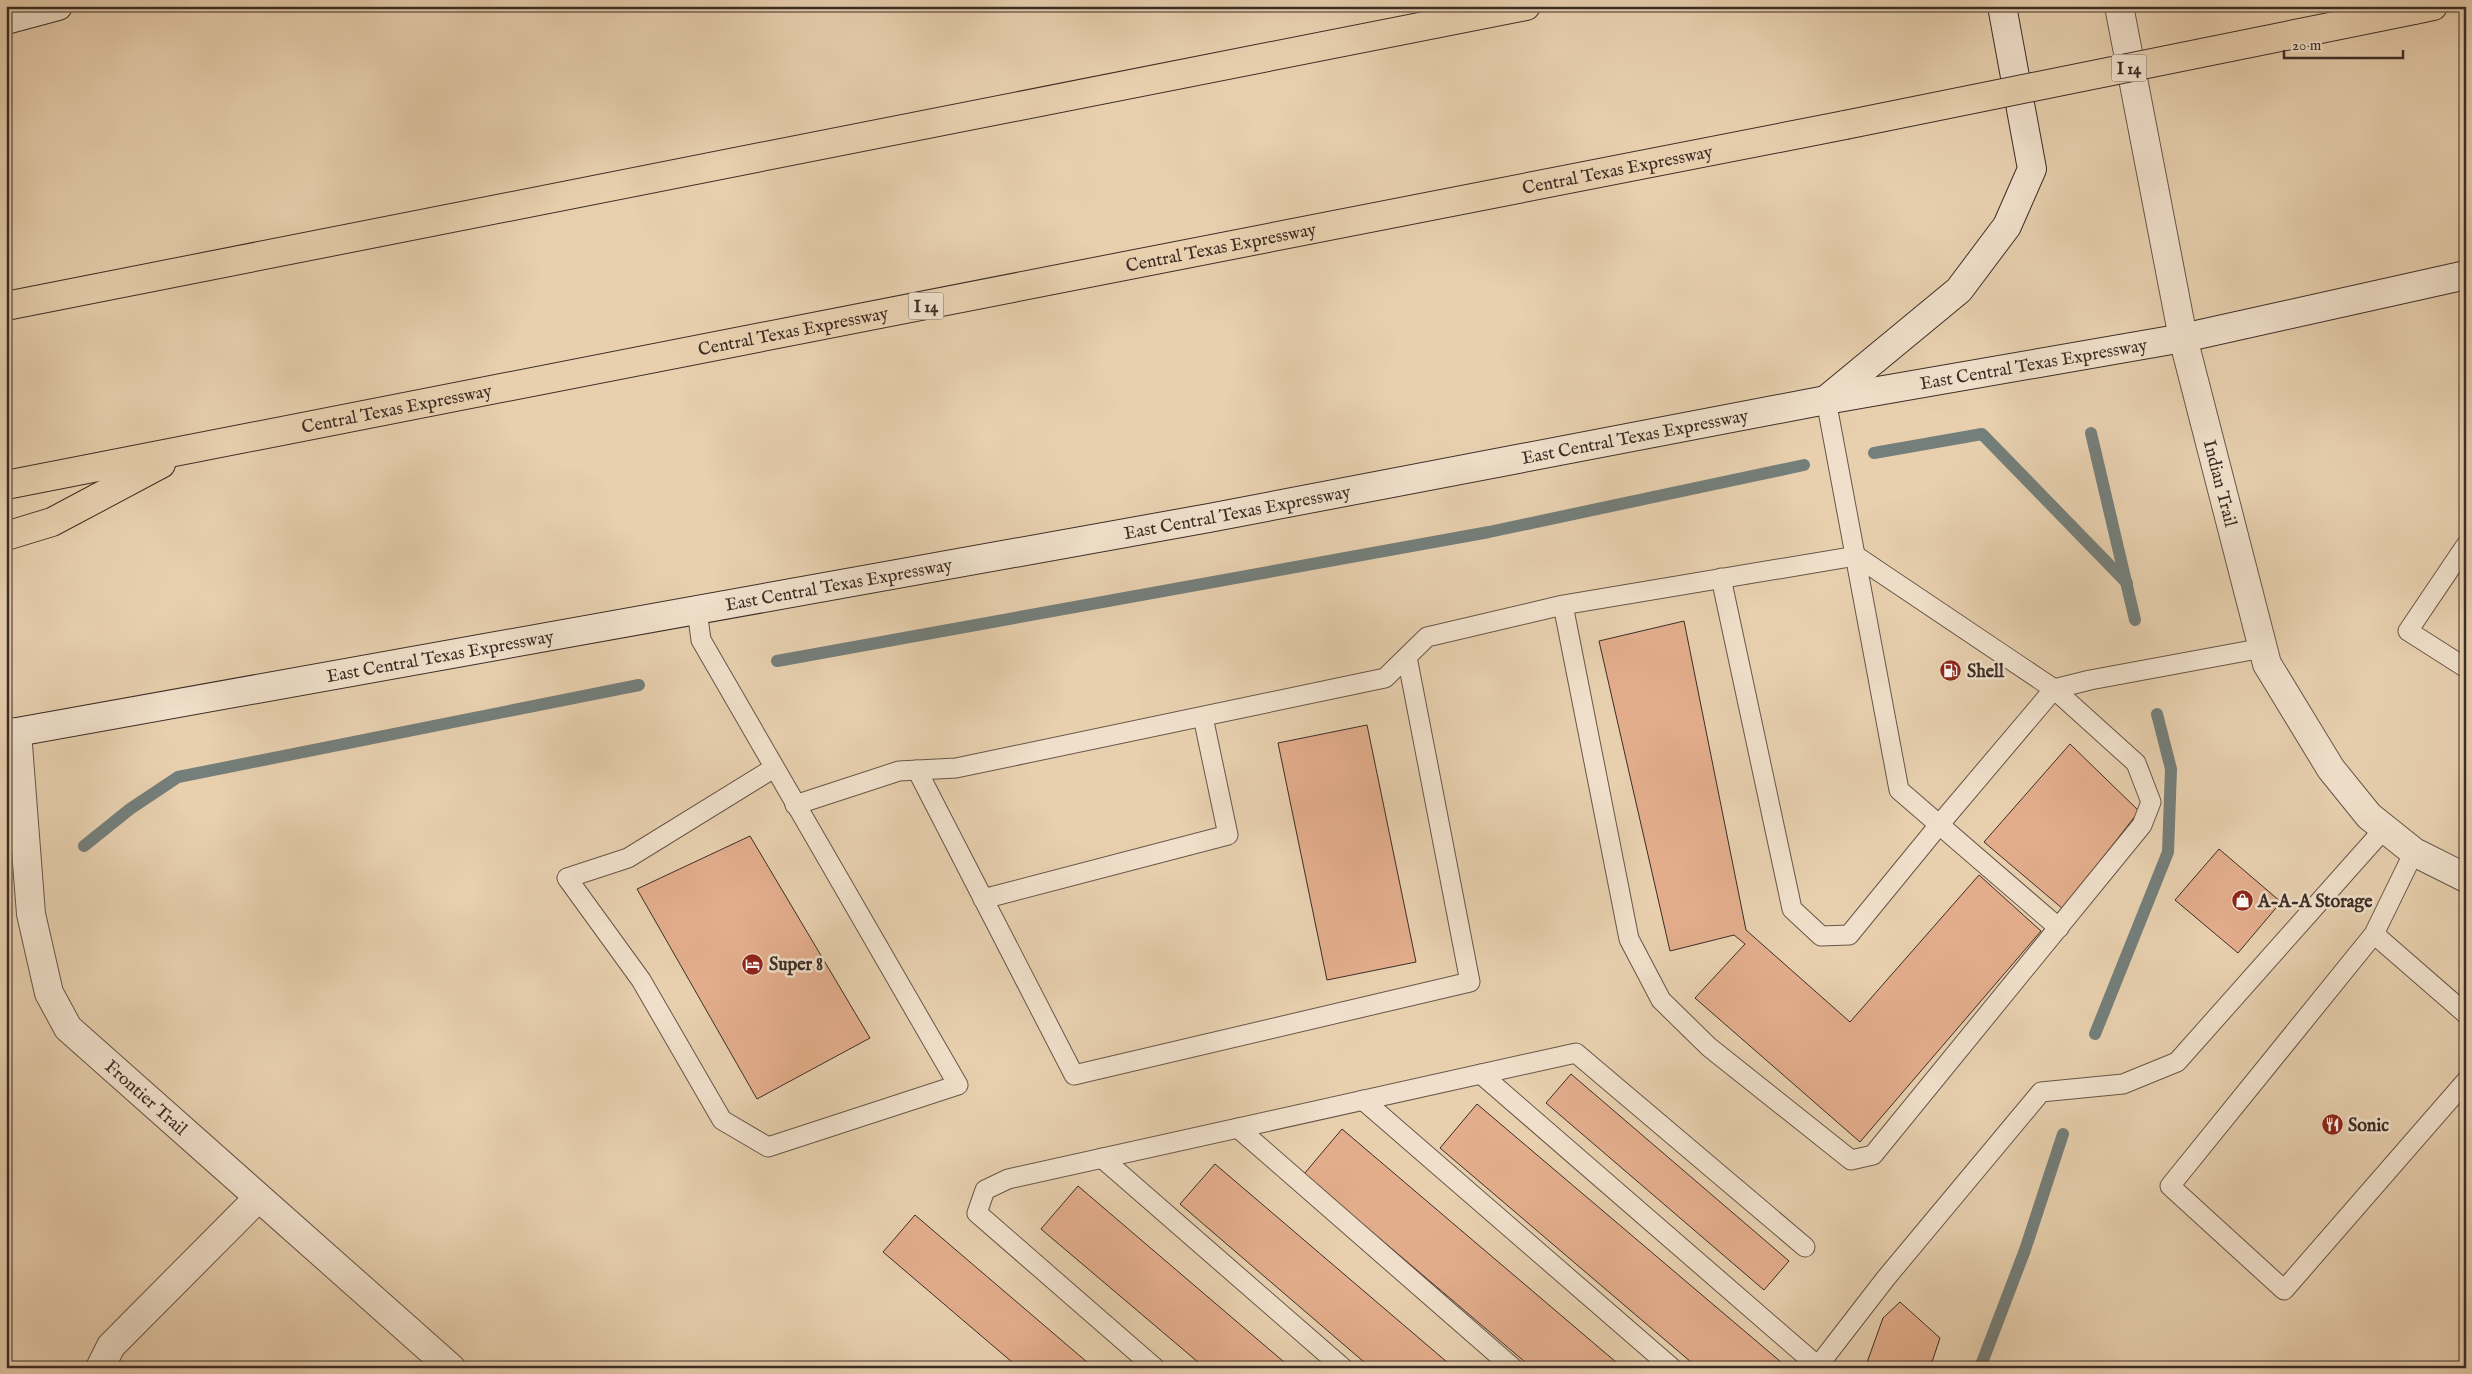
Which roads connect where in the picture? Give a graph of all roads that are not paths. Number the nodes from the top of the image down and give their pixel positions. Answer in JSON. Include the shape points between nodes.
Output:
{"nodes":[{"id":1,"x":58,"y":6,"type":"edge"},
{"id":2,"x":1526,"y":6,"type":"edge"},
{"id":3,"x":2002,"y":6,"type":"edge"},
{"id":4,"x":2120,"y":6,"type":"edge"},
{"id":5,"x":2424,"y":8,"type":"edge"},
{"id":6,"x":6,"y":20,"type":"edge"},
{"id":7,"x":2466,"y":275,"type":"edge"},
{"id":8,"x":35,"y":300,"type":"junction"},
{"id":9,"x":6,"y":301,"type":"edge"},
{"id":10,"x":6,"y":306,"type":"edge"},
{"id":11,"x":2183,"y":338,"type":"junction"},
{"id":12,"x":1826,"y":400,"type":"junction"},
{"id":13,"x":185,"y":451,"type":"junction"},
{"id":14,"x":6,"y":485,"type":"edge"},
{"id":15,"x":6,"y":536,"type":"edge"},
{"id":16,"x":2466,"y":545,"type":"edge"},
{"id":17,"x":1856,"y":556,"type":"junction"},
{"id":18,"x":1722,"y":578,"type":"junction"},
{"id":19,"x":1563,"y":604,"type":"junction"},
{"id":20,"x":697,"y":610,"type":"junction"},
{"id":21,"x":2263,"y":648,"type":"junction"},
{"id":22,"x":1407,"y":657,"type":"junction"},
{"id":23,"x":2466,"y":668,"type":"edge"},
{"id":24,"x":2054,"y":689,"type":"junction"},
{"id":25,"x":1203,"y":717,"type":"junction"},
{"id":26,"x":12,"y":733,"type":"edge"},
{"id":27,"x":774,"y":768,"type":"junction"},
{"id":28,"x":917,"y":770,"type":"junction"},
{"id":29,"x":795,"y":805,"type":"junction"},
{"id":30,"x":1939,"y":825,"type":"junction"},
{"id":31,"x":2384,"y":828,"type":"junction"},
{"id":32,"x":2414,"y":852,"type":"junction"},
{"id":33,"x":2466,"y":878,"type":"edge"},
{"id":34,"x":983,"y":899,"type":"junction"},
{"id":35,"x":2059,"y":928,"type":"junction"},
{"id":36,"x":2374,"y":934,"type":"junction"},
{"id":37,"x":2466,"y":1014,"type":"edge"},
{"id":38,"x":1482,"y":1074,"type":"junction"},
{"id":39,"x":2466,"y":1081,"type":"edge"},
{"id":40,"x":1363,"y":1100,"type":"junction"},
{"id":41,"x":1238,"y":1128,"type":"junction"},
{"id":42,"x":1102,"y":1158,"type":"junction"},
{"id":43,"x":258,"y":1198,"type":"junction"},
{"id":44,"x":1805,"y":1247,"type":"dead end"},
{"id":45,"x":1819,"y":1367,"type":"edge"},
{"id":46,"x":100,"y":1368,"type":"edge"},
{"id":47,"x":451,"y":1368,"type":"edge"},
{"id":48,"x":1155,"y":1368,"type":"edge"},
{"id":49,"x":1343,"y":1368,"type":"edge"},
{"id":50,"x":1513,"y":1368,"type":"edge"},
{"id":51,"x":1672,"y":1368,"type":"edge"}],
"edges":[{"from":1,"to":6,"type":"main road"},
{"from":2,"to":8,"type":"highway"},
{"from":3,"to":12,"type":"main road","via":[[2032,169],[2007,226],[1959,290]]},
{"from":4,"to":11,"type":"main road","name":"Indian Trail"},
{"from":5,"to":13,"type":"highway","name":"Central Texas Expressway","number":"I 14","bridge":true},
{"from":7,"to":11,"type":"main road","name":"East Central Texas Expressway"},
{"from":8,"to":9,"type":"highway"},
{"from":8,"to":10,"type":"highway"},
{"from":11,"to":12,"type":"main road","name":"East Central Texas Expressway"},
{"from":11,"to":21,"type":"main road","name":"Indian Trail"},
{"from":12,"to":17,"type":"lane"},
{"from":12,"to":20,"type":"main road","name":"East Central Texas Expressway","via":[[1209,518]]},
{"from":13,"to":14,"type":"highway","name":"Central Texas Expressway","number":"I 14"},
{"from":13,"to":15,"type":"highway","via":[[52,522]]},
{"from":16,"to":23,"type":"lane","via":[[2408,631]]},
{"from":17,"to":18,"type":"lane"},
{"from":17,"to":24,"type":"lane"},
{"from":17,"to":30,"type":"lane","via":[[1899,790]]},
{"from":18,"to":19,"type":"lane"},
{"from":18,"to":30,"type":"lane","via":[[1792,909],[1820,936],[1850,935]]},
{"from":19,"to":22,"type":"lane","via":[[1427,637]]},
{"from":19,"to":35,"type":"lane","via":[[1629,939],[1661,1000],[1710,1047],[1851,1160],[1873,1155]]},
{"from":20,"to":26,"type":"main road","name":"East Central Texas Expressway"},
{"from":20,"to":27,"type":"lane","via":[[701,640]]},
{"from":21,"to":24,"type":"lane"},
{"from":21,"to":31,"type":"main road","name":"Indian Trail","via":[[2267,664],[2331,769],[2369,816]]},
{"from":22,"to":25,"type":"lane","via":[[1385,678]]},
{"from":22,"to":34,"type":"lane","via":[[1470,982],[1074,1075]]},
{"from":24,"to":30,"type":"lane"},
{"from":24,"to":35,"type":"lane","via":[[2136,763],[2150,802],[2142,825]]},
{"from":25,"to":28,"type":"lane","via":[[956,768]]},
{"from":25,"to":34,"type":"lane","via":[[1228,835]]},
{"from":26,"to":43,"type":"main road","name":"Frontier Trail","via":[[31,914],[49,993],[68,1028]]},
{"from":27,"to":29,"type":"lane"},
{"from":27,"to":29,"type":"lane","via":[[628,858],[566,878],[641,980],[722,1120],[768,1147],[958,1085]]},
{"from":28,"to":29,"type":"lane","via":[[899,771]]},
{"from":28,"to":34,"type":"lane"},
{"from":30,"to":35,"type":"lane"},
{"from":31,"to":32,"type":"main road","name":"Indian Trail"},
{"from":31,"to":45,"type":"lane","via":[[2177,1062],[2124,1084],[2041,1092],[1886,1278]]},
{"from":32,"to":33,"type":"main road","name":"Indian Trail"},
{"from":32,"to":36,"type":"lane"},
{"from":36,"to":37,"type":"lane"},
{"from":36,"to":39,"type":"lane","via":[[2170,1186],[2284,1290]]},
{"from":38,"to":40,"type":"lane"},
{"from":38,"to":44,"type":"lane","via":[[1576,1053]]},
{"from":38,"to":45,"type":"lane"},
{"from":40,"to":41,"type":"lane"},
{"from":40,"to":51,"type":"lane"},
{"from":41,"to":42,"type":"lane"},
{"from":41,"to":50,"type":"lane"},
{"from":42,"to":48,"type":"lane","via":[[1008,1179],[985,1190],[977,1213]]},
{"from":42,"to":49,"type":"lane"},
{"from":43,"to":46,"type":"main road","via":[[111,1346]]},
{"from":43,"to":47,"type":"main road","name":"Frontier Trail"}]}
